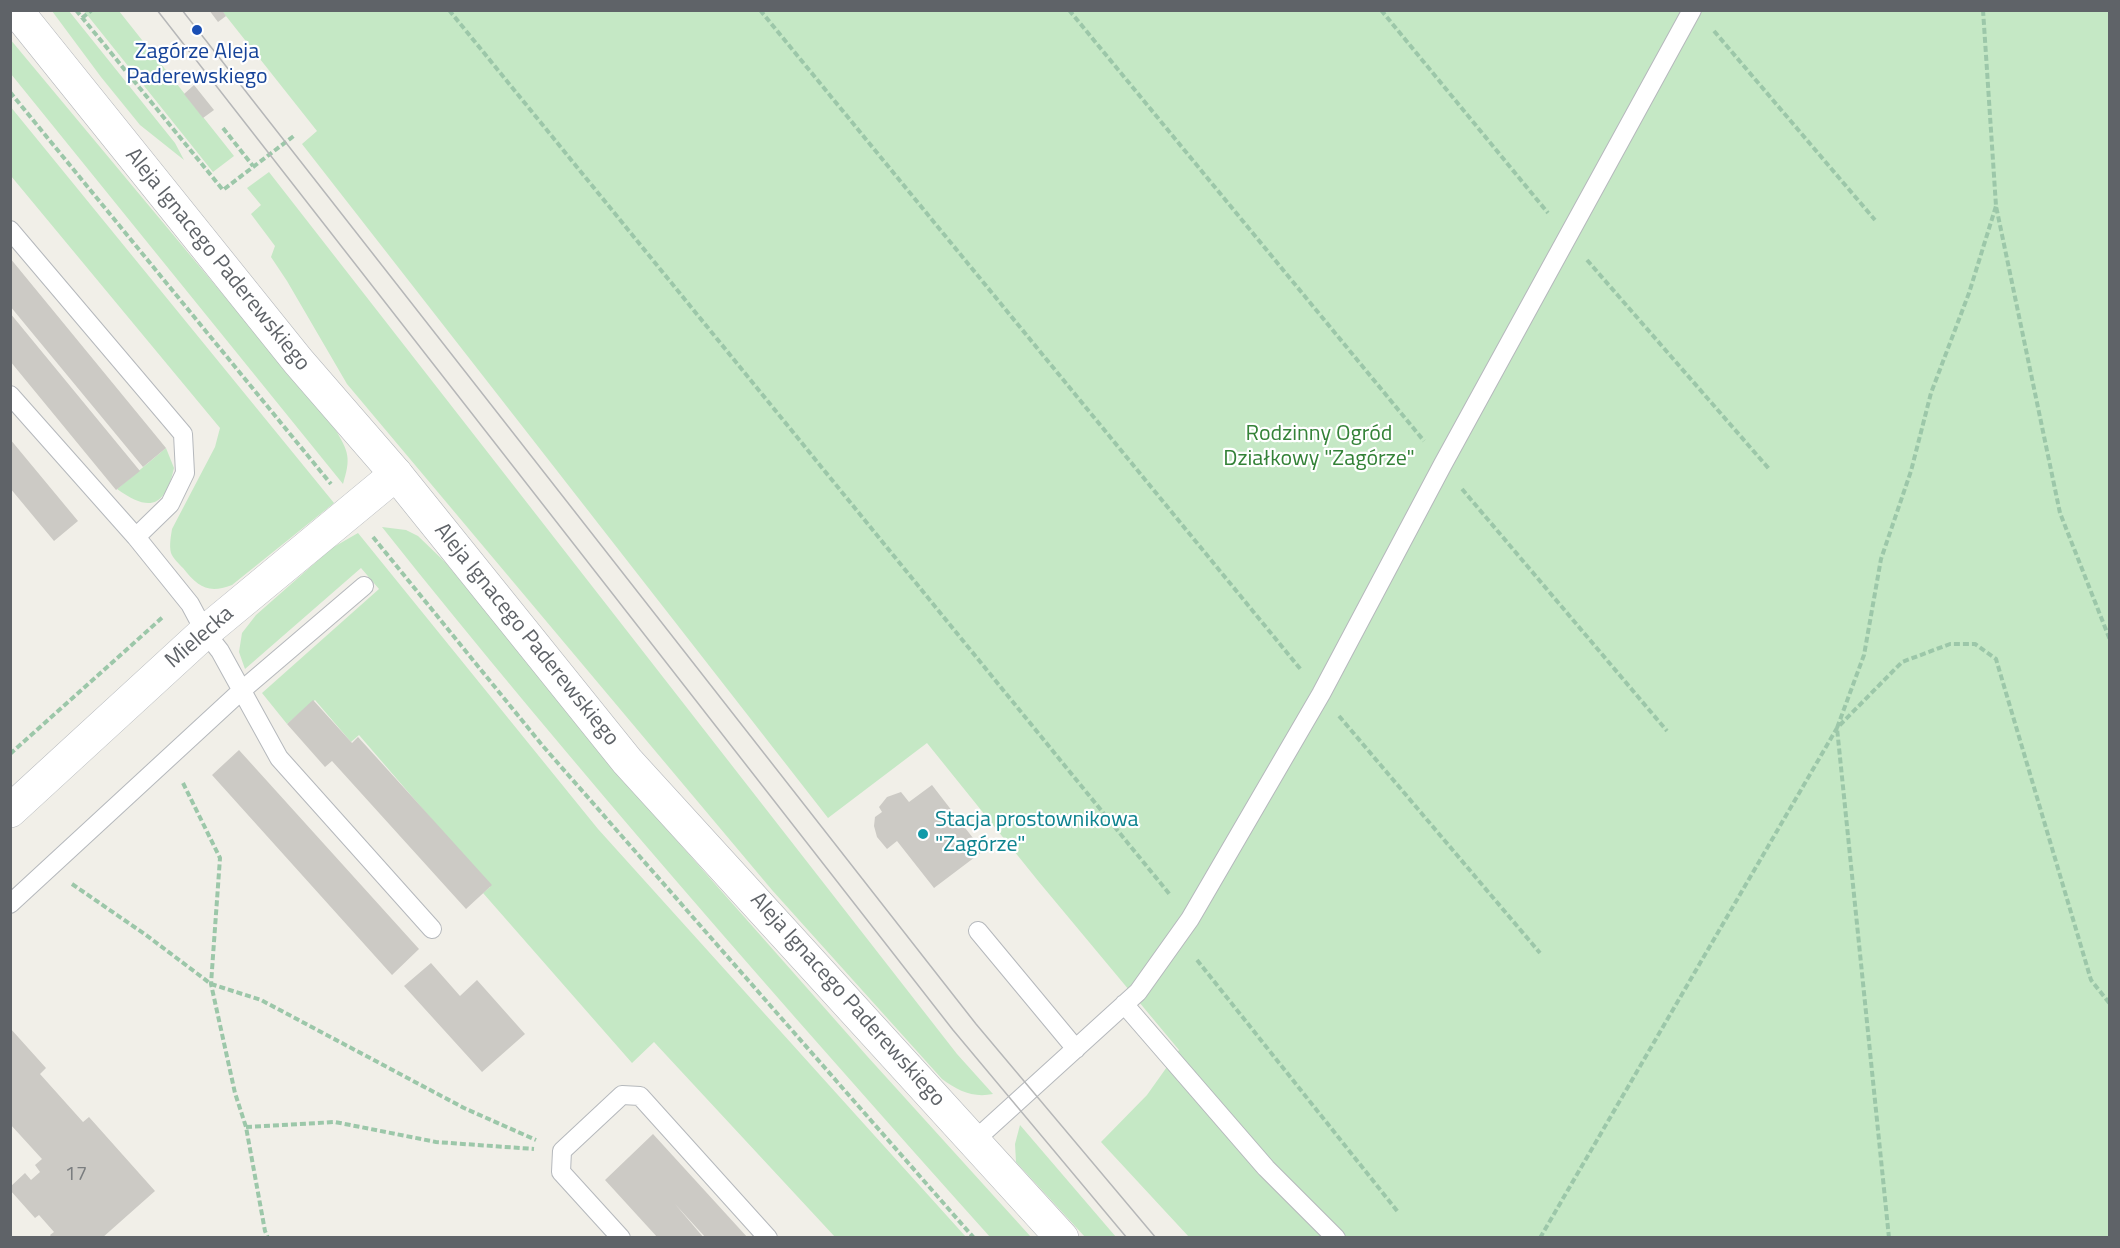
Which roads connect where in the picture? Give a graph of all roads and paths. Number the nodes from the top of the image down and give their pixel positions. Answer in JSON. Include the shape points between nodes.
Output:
{"nodes":[{"id":1,"x":16,"y":10,"type":"edge"},
{"id":2,"x":76,"y":10,"type":"edge"},
{"id":3,"x":92,"y":10,"type":"edge"},
{"id":4,"x":449,"y":10,"type":"edge"},
{"id":5,"x":760,"y":10,"type":"edge"},
{"id":6,"x":1069,"y":10,"type":"edge"},
{"id":7,"x":1692,"y":10,"type":"edge"},
{"id":8,"x":1983,"y":10,"type":"edge"},
{"id":9,"x":82,"y":18,"type":"junction"},
{"id":10,"x":1710,"y":27,"type":"dead end"},
{"id":11,"x":10,"y":92,"type":"edge"},
{"id":12,"x":223,"y":128,"type":"dead end"},
{"id":13,"x":295,"y":135,"type":"dead end"},
{"id":14,"x":252,"y":166,"type":"junction"},
{"id":15,"x":1996,"y":206,"type":"junction"},
{"id":16,"x":1875,"y":220,"type":"dead end"},
{"id":17,"x":10,"y":230,"type":"edge"},
{"id":18,"x":10,"y":395,"type":"edge"},
{"id":19,"x":1443,"y":464,"type":"junction"},
{"id":20,"x":396,"y":474,"type":"junction"},
{"id":21,"x":352,"y":510,"type":"junction"},
{"id":22,"x":136,"y":537,"type":"junction"},
{"id":23,"x":364,"y":586,"type":"dead end"},
{"id":24,"x":185,"y":597,"type":"junction"},
{"id":25,"x":205,"y":632,"type":"junction"},
{"id":26,"x":2109,"y":640,"type":"edge"},
{"id":27,"x":241,"y":691,"type":"junction"},
{"id":28,"x":1321,"y":694,"type":"junction"},
{"id":29,"x":1837,"y":728,"type":"junction"},
{"id":30,"x":1667,"y":731,"type":"dead end"},
{"id":31,"x":10,"y":754,"type":"edge"},
{"id":32,"x":170,"y":758,"type":"junction"},
{"id":33,"x":10,"y":810,"type":"edge"},
{"id":34,"x":50,"y":868,"type":"junction"},
{"id":35,"x":10,"y":904,"type":"edge"},
{"id":36,"x":1190,"y":919,"type":"junction"},
{"id":37,"x":432,"y":929,"type":"dead end"},
{"id":38,"x":978,"y":931,"type":"dead end"},
{"id":39,"x":1178,"y":936,"type":"junction"},
{"id":40,"x":1540,"y":954,"type":"dead end"},
{"id":41,"x":211,"y":984,"type":"junction"},
{"id":42,"x":2109,"y":1004,"type":"edge"},
{"id":43,"x":1124,"y":1005,"type":"junction"},
{"id":44,"x":1076,"y":1049,"type":"junction"},
{"id":45,"x":246,"y":1127,"type":"junction"},
{"id":46,"x":975,"y":1140,"type":"junction"},
{"id":47,"x":562,"y":1151,"type":"junction"},
{"id":48,"x":1398,"y":1212,"type":"dead end"},
{"id":49,"x":268,"y":1238,"type":"edge"},
{"id":50,"x":621,"y":1238,"type":"edge"},
{"id":51,"x":768,"y":1238,"type":"edge"},
{"id":52,"x":974,"y":1238,"type":"edge"},
{"id":53,"x":1062,"y":1238,"type":"edge"},
{"id":54,"x":1336,"y":1238,"type":"edge"},
{"id":55,"x":1540,"y":1238,"type":"edge"},
{"id":56,"x":1889,"y":1238,"type":"edge"}],
"edges":[{"from":1,"to":20,"type":"street","name":"Aleja Ignacego Paderewskiego","via":[[298,361]]},
{"from":2,"to":9,"type":"path"},
{"from":3,"to":9,"type":"path"},
{"from":4,"to":36,"type":"path"},
{"from":5,"to":28,"type":"path"},
{"from":6,"to":19,"type":"path"},
{"from":7,"to":19,"type":"lane"},
{"from":8,"to":15,"type":"path"},
{"from":9,"to":14,"type":"path","via":[[223,190]]},
{"from":10,"to":16,"type":"path"},
{"from":11,"to":21,"type":"path"},
{"from":12,"to":14,"type":"path"},
{"from":13,"to":14,"type":"path"},
{"from":15,"to":26,"type":"path","via":[[2060,513]]},
{"from":15,"to":29,"type":"path","via":[[1969,292],[1930,393],[1911,471],[1881,559],[1864,656]]},
{"from":17,"to":22,"type":"lane","via":[[183,434],[185,473],[170,504]]},
{"from":18,"to":22,"type":"lane"},
{"from":19,"to":28,"type":"lane"},
{"from":19,"to":30,"type":"path"},
{"from":20,"to":21,"type":"street","name":"Mielecka"},
{"from":20,"to":46,"type":"street","name":"Aleja Ignacego Paderewskiego","via":[[627,761]]},
{"from":21,"to":25,"type":"street","name":"Mielecka"},
{"from":21,"to":52,"type":"path","via":[[542,745]]},
{"from":22,"to":24,"type":"lane"},
{"from":23,"to":27,"type":"lane"},
{"from":24,"to":25,"type":"lane"},
{"from":24,"to":31,"type":"path"},
{"from":25,"to":27,"type":"lane"},
{"from":25,"to":33,"type":"street","name":"Mielecka"},
{"from":27,"to":32,"type":"lane"},
{"from":27,"to":37,"type":"lane","via":[[279,758]]},
{"from":28,"to":36,"type":"lane"},
{"from":28,"to":40,"type":"path"},
{"from":29,"to":42,"type":"path","via":[[1902,662],[1950,644],[1975,644],[1996,659],[2091,980]]},
{"from":29,"to":55,"type":"path"},
{"from":29,"to":56,"type":"path"},
{"from":32,"to":34,"type":"lane"},
{"from":32,"to":41,"type":"path","via":[[220,858]]},
{"from":34,"to":35,"type":"lane"},
{"from":34,"to":41,"type":"path"},
{"from":36,"to":39,"type":"lane"},
{"from":38,"to":44,"type":"lane"},
{"from":39,"to":43,"type":"lane","via":[[1138,992]]},
{"from":39,"to":48,"type":"path"},
{"from":41,"to":45,"type":"path"},
{"from":41,"to":47,"type":"path","via":[[261,1000],[464,1108]]},
{"from":43,"to":44,"type":"lane"},
{"from":43,"to":54,"type":"lane","via":[[1266,1168]]},
{"from":44,"to":46,"type":"lane"},
{"from":45,"to":47,"type":"path","via":[[335,1122],[436,1142]]},
{"from":45,"to":49,"type":"path"},
{"from":46,"to":53,"type":"street","name":"Aleja Ignacego Paderewskiego"},
{"from":47,"to":50,"type":"lane","via":[[561,1172]]},
{"from":47,"to":51,"type":"lane","via":[[622,1095],[640,1096]]}]}
